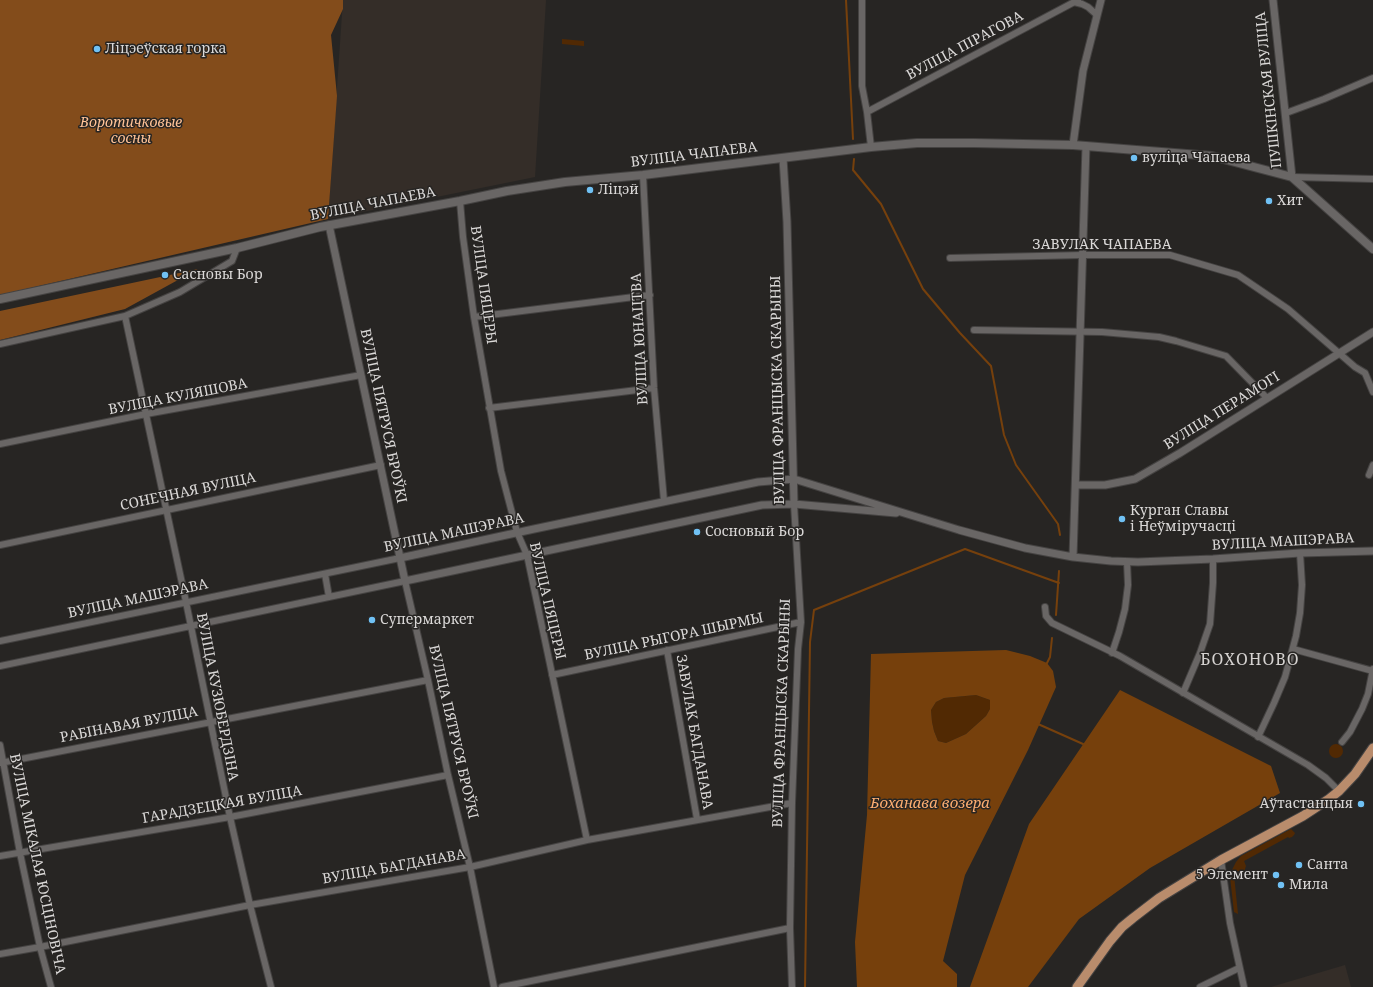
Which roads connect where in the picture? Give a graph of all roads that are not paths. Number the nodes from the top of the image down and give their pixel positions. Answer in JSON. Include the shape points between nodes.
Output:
{"nodes":[{"id":1,"x":862,"y":0,"type":"edge"},
{"id":2,"x":1101,"y":0,"type":"edge"},
{"id":3,"x":1272,"y":0,"type":"edge"},
{"id":4,"x":1076,"y":1,"type":"edge"},
{"id":5,"x":1097,"y":16,"type":"junction"},
{"id":6,"x":1373,"y":78,"type":"edge"},
{"id":7,"x":867,"y":112,"type":"junction"},
{"id":8,"x":1286,"y":113,"type":"junction"},
{"id":9,"x":1073,"y":145,"type":"junction"},
{"id":10,"x":1086,"y":146,"type":"junction"},
{"id":11,"x":871,"y":147,"type":"junction"},
{"id":12,"x":783,"y":158,"type":"junction"},
{"id":13,"x":643,"y":175,"type":"junction"},
{"id":14,"x":1292,"y":177,"type":"junction"},
{"id":15,"x":1373,"y":179,"type":"edge"},
{"id":16,"x":460,"y":201,"type":"junction"},
{"id":17,"x":329,"y":225,"type":"junction"},
{"id":18,"x":238,"y":248,"type":"junction"},
{"id":19,"x":1373,"y":248,"type":"edge"},
{"id":20,"x":1083,"y":255,"type":"junction"},
{"id":21,"x":950,"y":258,"type":"dead end"},
{"id":22,"x":650,"y":295,"type":"junction"},
{"id":23,"x":0,"y":299,"type":"edge"},
{"id":24,"x":125,"y":316,"type":"junction"},
{"id":25,"x":474,"y":317,"type":"junction"},
{"id":26,"x":974,"y":330,"type":"dead end"},
{"id":27,"x":1080,"y":331,"type":"junction"},
{"id":28,"x":1373,"y":332,"type":"edge"},
{"id":29,"x":0,"y":344,"type":"edge"},
{"id":30,"x":1338,"y":353,"type":"junction"},
{"id":31,"x":361,"y":375,"type":"junction"},
{"id":32,"x":654,"y":388,"type":"junction"},
{"id":33,"x":1373,"y":392,"type":"edge"},
{"id":34,"x":1267,"y":398,"type":"junction"},
{"id":35,"x":489,"y":408,"type":"junction"},
{"id":36,"x":146,"y":414,"type":"junction"},
{"id":37,"x":0,"y":444,"type":"edge"},
{"id":38,"x":381,"y":465,"type":"junction"},
{"id":39,"x":1373,"y":465,"type":"edge"},
{"id":40,"x":1369,"y":475,"type":"dead end"},
{"id":41,"x":794,"y":479,"type":"junction"},
{"id":42,"x":1076,"y":485,"type":"junction"},
{"id":43,"x":664,"y":501,"type":"junction"},
{"id":44,"x":794,"y":504,"type":"junction"},
{"id":45,"x":166,"y":509,"type":"junction"},
{"id":46,"x":912,"y":515,"type":"junction"},
{"id":47,"x":517,"y":532,"type":"junction"},
{"id":48,"x":0,"y":545,"type":"edge"},
{"id":49,"x":1373,"y":551,"type":"edge"},
{"id":50,"x":1300,"y":553,"type":"junction"},
{"id":51,"x":527,"y":555,"type":"junction"},
{"id":52,"x":1073,"y":557,"type":"junction"},
{"id":53,"x":400,"y":558,"type":"junction"},
{"id":54,"x":1213,"y":559,"type":"junction"},
{"id":55,"x":1127,"y":562,"type":"junction"},
{"id":56,"x":324,"y":574,"type":"junction"},
{"id":57,"x":405,"y":581,"type":"junction"},
{"id":58,"x":329,"y":597,"type":"junction"},
{"id":59,"x":186,"y":602,"type":"junction"},
{"id":60,"x":1045,"y":607,"type":"dead end"},
{"id":61,"x":801,"y":622,"type":"junction"},
{"id":62,"x":191,"y":625,"type":"junction"},
{"id":63,"x":0,"y":641,"type":"edge"},
{"id":64,"x":1293,"y":649,"type":"junction"},
{"id":65,"x":667,"y":650,"type":"junction"},
{"id":66,"x":1112,"y":653,"type":"junction"},
{"id":67,"x":0,"y":666,"type":"edge"},
{"id":68,"x":1373,"y":670,"type":"edge"},
{"id":69,"x":552,"y":675,"type":"junction"},
{"id":70,"x":428,"y":680,"type":"junction"},
{"id":71,"x":1182,"y":693,"type":"junction"},
{"id":72,"x":210,"y":722,"type":"junction"},
{"id":73,"x":1258,"y":737,"type":"junction"},
{"id":74,"x":1342,"y":742,"type":"dead end"},
{"id":75,"x":0,"y":745,"type":"edge"},
{"id":76,"x":1373,"y":748,"type":"edge"},
{"id":77,"x":2,"y":762,"type":"edge"},
{"id":78,"x":448,"y":776,"type":"junction"},
{"id":79,"x":1339,"y":791,"type":"junction"},
{"id":80,"x":792,"y":803,"type":"junction"},
{"id":81,"x":230,"y":817,"type":"junction"},
{"id":82,"x":697,"y":819,"type":"junction"},
{"id":83,"x":586,"y":840,"type":"junction"},
{"id":84,"x":20,"y":852,"type":"junction"},
{"id":85,"x":0,"y":856,"type":"edge"},
{"id":86,"x":1221,"y":860,"type":"junction"},
{"id":87,"x":470,"y":867,"type":"junction"},
{"id":88,"x":250,"y":905,"type":"junction"},
{"id":89,"x":790,"y":928,"type":"junction"},
{"id":90,"x":40,"y":947,"type":"junction"},
{"id":91,"x":0,"y":954,"type":"edge"},
{"id":92,"x":1239,"y":968,"type":"junction"},
{"id":93,"x":51,"y":987,"type":"edge"},
{"id":94,"x":271,"y":987,"type":"edge"},
{"id":95,"x":494,"y":987,"type":"edge"},
{"id":96,"x":502,"y":987,"type":"edge"},
{"id":97,"x":792,"y":987,"type":"edge"},
{"id":98,"x":1077,"y":987,"type":"edge"},
{"id":99,"x":1200,"y":987,"type":"edge"},
{"id":100,"x":1244,"y":987,"type":"edge"}],
"edges":[{"from":1,"to":7,"type":"street","via":[[862,86]]},
{"from":2,"to":5,"type":"street"},
{"from":3,"to":8,"type":"street","name":"ПУШКІНСКАЯ ВУЛІЦА"},
{"from":4,"to":5,"type":"street","name":"ВУЛІЦА ПІРАГОВА","via":[[1088,7]]},
{"from":4,"to":7,"type":"street","name":"ВУЛІЦА ПІРАГОВА"},
{"from":5,"to":9,"type":"street","via":[[1083,72]]},
{"from":6,"to":8,"type":"street"},
{"from":7,"to":11,"type":"street"},
{"from":8,"to":14,"type":"street","name":"ПУШКІНСКАЯ ВУЛІЦА"},
{"from":9,"to":10,"type":"main road","name":"ВУЛІЦА ЧАПАЕВА"},
{"from":9,"to":11,"type":"main road","name":"ВУЛІЦА ЧАПАЕВА","via":[[917,143]]},
{"from":10,"to":14,"type":"main road","name":"ВУЛІЦА ЧАПАЕВА","via":[[1212,156]]},
{"from":10,"to":20,"type":"street"},
{"from":11,"to":12,"type":"main road","name":"ВУЛІЦА ЧАПАЕВА"},
{"from":12,"to":13,"type":"main road","name":"ВУЛІЦА ЧАПАЕВА"},
{"from":12,"to":41,"type":"street","name":"ВУЛІЦА ФРАНЦЫСКА СКАРЫНЫ"},
{"from":13,"to":16,"type":"main road","name":"ВУЛІЦА ЧАПАЕВА","via":[[565,182]]},
{"from":13,"to":22,"type":"street","name":"ВУЛІЦА ЮНАЦТВА"},
{"from":14,"to":15,"type":"street"},
{"from":14,"to":19,"type":"main road","name":"ВУЛІЦА ЧАПАЕВА"},
{"from":16,"to":17,"type":"main road","name":"ВУЛІЦА ЧАПАЕВА"},
{"from":16,"to":25,"type":"street","name":"ВУЛІЦА ПЯЦЕРЫ"},
{"from":17,"to":18,"type":"main road","name":"ВУЛІЦА ЧАПАЕВА"},
{"from":17,"to":31,"type":"street","name":"ВУЛІЦА ПЯТРУСЯ БРОЎКІ"},
{"from":18,"to":23,"type":"main road","name":"ВУЛІЦА ЧАПАЕВА"},
{"from":18,"to":24,"type":"street","via":[[232,261],[180,292]]},
{"from":20,"to":21,"type":"street","name":"ЗАВУЛАК ЧАПАЕВА"},
{"from":20,"to":27,"type":"street"},
{"from":20,"to":30,"type":"street","name":"ЗАВУЛАК ЧАПАЕВА","via":[[1170,255],[1238,275],[1288,309]]},
{"from":22,"to":25,"type":"street"},
{"from":22,"to":32,"type":"street","name":"ВУЛІЦА ЮНАЦТВА"},
{"from":24,"to":29,"type":"street"},
{"from":24,"to":36,"type":"street","name":"ВУЛІЦА КУЗЮБЕРДЗІНА"},
{"from":25,"to":35,"type":"street","name":"ВУЛІЦА ПЯЦЕРЫ"},
{"from":26,"to":27,"type":"street"},
{"from":27,"to":34,"type":"street","via":[[1158,337],[1226,356]]},
{"from":27,"to":42,"type":"street"},
{"from":28,"to":30,"type":"street","name":"ВУЛІЦА ПЕРАМОГІ"},
{"from":30,"to":33,"type":"street","name":"ЗАВУЛАК ЧАПАЕВА","via":[[1365,373]]},
{"from":30,"to":34,"type":"street","name":"ВУЛІЦА ПЕРАМОГІ"},
{"from":31,"to":36,"type":"street","name":"ВУЛІЦА КУЛЯШОВА"},
{"from":31,"to":38,"type":"street","name":"ВУЛІЦА ПЯТРУСЯ БРОЎКІ"},
{"from":32,"to":35,"type":"street"},
{"from":32,"to":43,"type":"street","name":"ВУЛІЦА ЮНАЦТВА"},
{"from":34,"to":42,"type":"street","name":"ВУЛІЦА ПЕРАМОГІ","via":[[1135,479],[1105,485]]},
{"from":35,"to":47,"type":"street","name":"ВУЛІЦА ПЯЦЕРЫ","via":[[501,471]]},
{"from":36,"to":37,"type":"street","name":"ВУЛІЦА КУЛЯШОВА"},
{"from":36,"to":45,"type":"street","name":"ВУЛІЦА КУЗЮБЕРДЗІНА"},
{"from":38,"to":45,"type":"street","name":"СОНЕЧНАЯ ВУЛІЦА"},
{"from":38,"to":53,"type":"street","name":"ВУЛІЦА ПЯТРУСЯ БРОЎКІ"},
{"from":39,"to":40,"type":"street"},
{"from":41,"to":43,"type":"street","name":"ВУЛІЦА МАШЭРАВА","via":[[758,482]]},
{"from":41,"to":44,"type":"street","name":"ВУЛІЦА ФРАНЦЫСКА СКАРЫНЫ"},
{"from":41,"to":46,"type":"street","name":"ВУЛІЦА МАШЭРАВА"},
{"from":42,"to":52,"type":"street"},
{"from":43,"to":47,"type":"street","name":"ВУЛІЦА МАШЭРАВА"},
{"from":44,"to":46,"type":"street","name":"ВУЛІЦА МАШЭРАВА"},
{"from":44,"to":51,"type":"street","name":"ВУЛІЦА МАШЭРАВА","via":[[762,505]]},
{"from":44,"to":61,"type":"street","name":"ВУЛІЦА ФРАНЦЫСКА СКАРЫНЫ"},
{"from":45,"to":48,"type":"street","name":"СОНЕЧНАЯ ВУЛІЦА"},
{"from":45,"to":59,"type":"street","name":"ВУЛІЦА КУЗЮБЕРДЗІНА"},
{"from":46,"to":52,"type":"street","name":"ВУЛІЦА МАШЭРАВА","via":[[1025,548]]},
{"from":47,"to":51,"type":"street","name":"ВУЛІЦА ПЯЦЕРЫ"},
{"from":47,"to":53,"type":"street","name":"ВУЛІЦА МАШЭРАВА"},
{"from":49,"to":50,"type":"street","name":"ВУЛІЦА МАШЭРАВА"},
{"from":50,"to":54,"type":"street","name":"ВУЛІЦА МАШЭРАВА"},
{"from":50,"to":64,"type":"street","via":[[1302,586]]},
{"from":51,"to":57,"type":"street","name":"ВУЛІЦА МАШЭРАВА"},
{"from":51,"to":69,"type":"street","name":"ВУЛІЦА ПЯЦЕРЫ"},
{"from":52,"to":55,"type":"street","name":"ВУЛІЦА МАШЭРАВА"},
{"from":53,"to":56,"type":"street","name":"ВУЛІЦА МАШЭРАВА"},
{"from":53,"to":57,"type":"street","name":"ВУЛІЦА ПЯТРУСЯ БРОЎКІ"},
{"from":54,"to":55,"type":"street","name":"ВУЛІЦА МАШЭРАВА"},
{"from":54,"to":71,"type":"street","via":[[1214,583],[1210,624]]},
{"from":55,"to":66,"type":"street","via":[[1125,609]]},
{"from":56,"to":58,"type":"street"},
{"from":56,"to":59,"type":"street","name":"ВУЛІЦА МАШЭРАВА"},
{"from":57,"to":58,"type":"street","name":"ВУЛІЦА МАШЭРАВА"},
{"from":57,"to":70,"type":"street","name":"ВУЛІЦА ПЯТРУСЯ БРОЎКІ"},
{"from":58,"to":62,"type":"street","name":"ВУЛІЦА МАШЭРАВА"},
{"from":59,"to":62,"type":"street","name":"ВУЛІЦА КУЗЮБЕРДЗІНА"},
{"from":59,"to":63,"type":"street","name":"ВУЛІЦА МАШЭРАВА"},
{"from":60,"to":66,"type":"street","via":[[1046,616],[1052,623]]},
{"from":61,"to":65,"type":"street","name":"ВУЛІЦА РЫГОРА ШЫРМЫ"},
{"from":61,"to":80,"type":"street","name":"ВУЛІЦА ФРАНЦЫСКА СКАРЫНЫ"},
{"from":62,"to":67,"type":"street","name":"ВУЛІЦА МАШЭРАВА"},
{"from":62,"to":72,"type":"street","name":"ВУЛІЦА КУЗЮБЕРДЗІНА"},
{"from":64,"to":68,"type":"street"},
{"from":64,"to":73,"type":"street","via":[[1282,683]]},
{"from":65,"to":69,"type":"street","name":"ВУЛІЦА РЫГОРА ШЫРМЫ"},
{"from":65,"to":82,"type":"street","name":"ЗАВУЛАК БАГДАНАВА"},
{"from":66,"to":71,"type":"street"},
{"from":68,"to":74,"type":"street","via":[[1362,709]]},
{"from":69,"to":83,"type":"street","name":"ВУЛІЦА ПЯЦЕРЫ"},
{"from":70,"to":72,"type":"street","name":"РАБІНАВАЯ ВУЛІЦА"},
{"from":70,"to":78,"type":"street","name":"ВУЛІЦА ПЯТРУСЯ БРОЎКІ"},
{"from":71,"to":73,"type":"street"},
{"from":72,"to":77,"type":"street","name":"РАБІНАВАЯ ВУЛІЦА"},
{"from":72,"to":81,"type":"street","name":"ВУЛІЦА КУЗЮБЕРДЗІНА"},
{"from":73,"to":79,"type":"street","via":[[1308,765]]},
{"from":75,"to":77,"type":"street","name":"ВУЛІЦА МІКАЛАЯ ЮСЦІНОВІЧА"},
{"from":76,"to":79,"type":"main road","via":[[1355,774]]},
{"from":77,"to":84,"type":"street","name":"ВУЛІЦА МІКАЛАЯ ЮСЦІНОВІЧА"},
{"from":78,"to":81,"type":"street","name":"ГАРАДЗЕЦКАЯ ВУЛІЦА"},
{"from":78,"to":87,"type":"street","name":"ВУЛІЦА ПЯТРУСЯ БРОЎКІ"},
{"from":79,"to":86,"type":"main road","via":[[1308,813]]},
{"from":80,"to":82,"type":"street","name":"ВУЛІЦА БАГДАНАВА"},
{"from":80,"to":89,"type":"street","name":"ВУЛІЦА ФРАНЦЫСКА СКАРЫНЫ"},
{"from":81,"to":84,"type":"street","name":"ГАРАДЗЕЦКАЯ ВУЛІЦА"},
{"from":81,"to":88,"type":"street","name":"ВУЛІЦА КУЗЮБЕРДЗІНА"},
{"from":82,"to":83,"type":"street","name":"ВУЛІЦА БАГДАНАВА"},
{"from":83,"to":87,"type":"street","name":"ВУЛІЦА БАГДАНАВА"},
{"from":84,"to":85,"type":"street","name":"ГАРАДЗЕЦКАЯ ВУЛІЦА"},
{"from":84,"to":90,"type":"street","name":"ВУЛІЦА МІКАЛАЯ ЮСЦІНОВІЧА"},
{"from":86,"to":92,"type":"street"},
{"from":86,"to":98,"type":"main road","via":[[1159,898],[1122,928]]},
{"from":87,"to":88,"type":"street","name":"ВУЛІЦА БАГДАНАВА"},
{"from":87,"to":95,"type":"street","name":"ВУЛІЦА ПЯТРУСЯ БРОЎКІ"},
{"from":88,"to":90,"type":"street","name":"ВУЛІЦА БАГДАНАВА"},
{"from":88,"to":94,"type":"street","name":"ВУЛІЦА КУЗЮБЕРДЗІНА"},
{"from":89,"to":96,"type":"street"},
{"from":89,"to":97,"type":"street"},
{"from":90,"to":91,"type":"street","name":"ВУЛІЦА БАГДАНАВА"},
{"from":90,"to":93,"type":"street","name":"ВУЛІЦА МІКАЛАЯ ЮСЦІНОВІЧА"},
{"from":92,"to":99,"type":"street"},
{"from":92,"to":100,"type":"street"}]}
